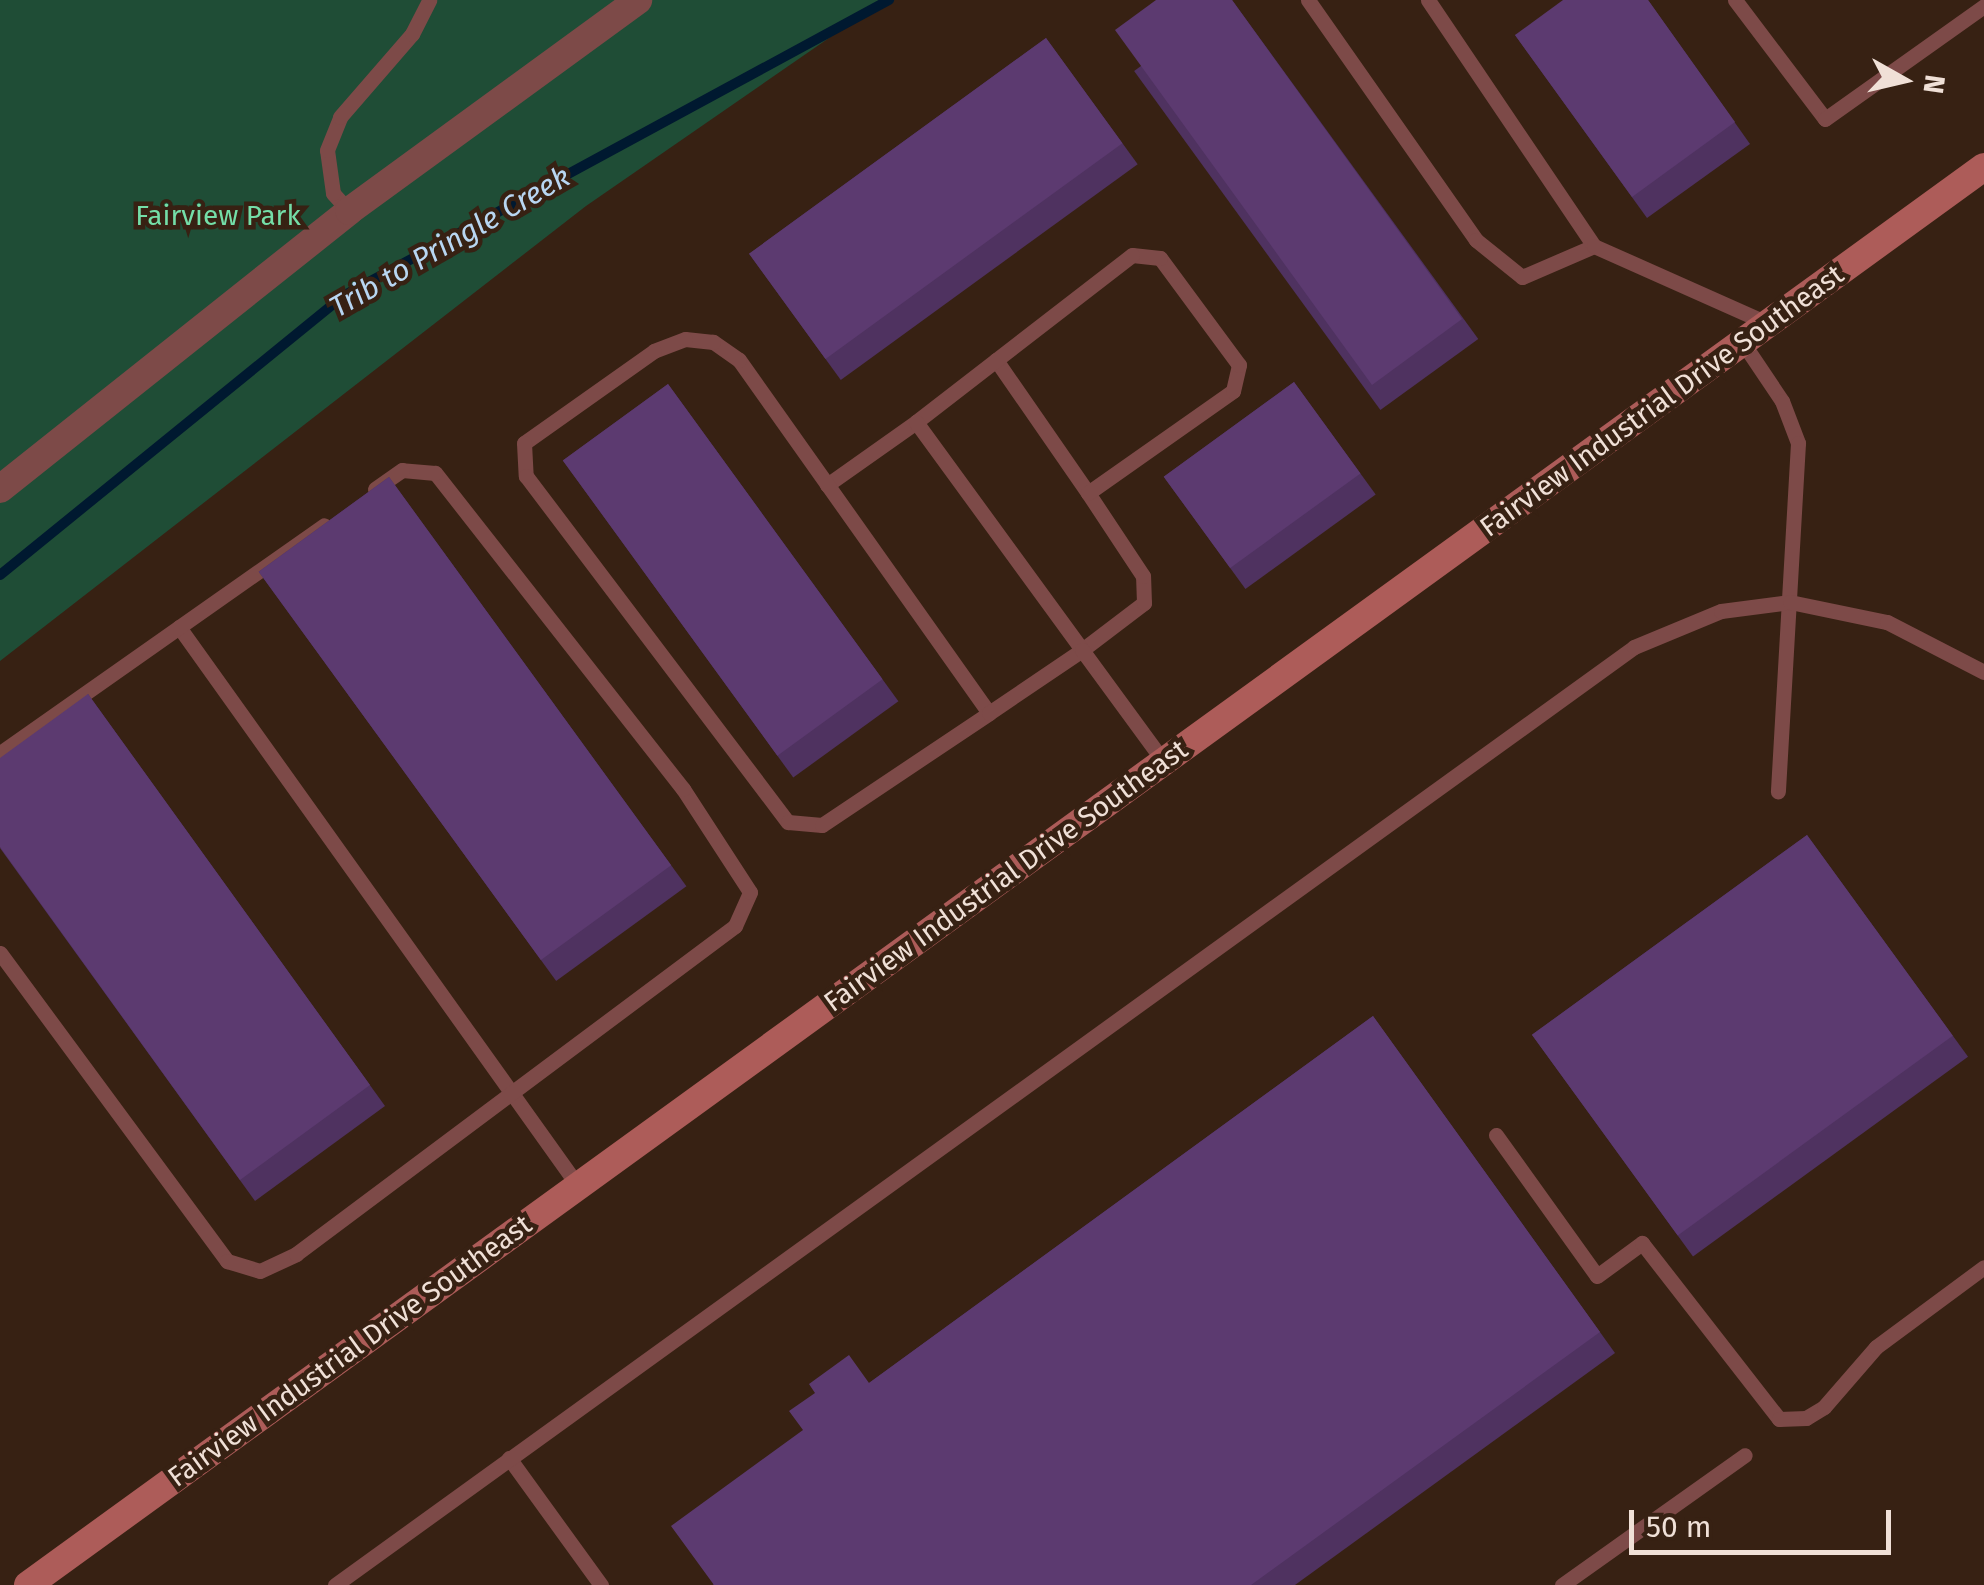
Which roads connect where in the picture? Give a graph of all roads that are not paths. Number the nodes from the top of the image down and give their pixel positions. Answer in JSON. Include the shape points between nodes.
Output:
{"nodes":[{"id":1,"x":429,"y":0,"type":"edge"},
{"id":2,"x":638,"y":0,"type":"edge"},
{"id":3,"x":1308,"y":0,"type":"edge"},
{"id":4,"x":1428,"y":0,"type":"edge"},
{"id":5,"x":1735,"y":0,"type":"edge"},
{"id":6,"x":1984,"y":6,"type":"edge"},
{"id":7,"x":1984,"y":167,"type":"edge"},
{"id":8,"x":349,"y":211,"type":"junction"},
{"id":9,"x":1594,"y":246,"type":"junction"},
{"id":10,"x":1769,"y":324,"type":"junction"},
{"id":11,"x":1743,"y":343,"type":"junction"},
{"id":12,"x":996,"y":360,"type":"junction"},
{"id":13,"x":916,"y":422,"type":"junction"},
{"id":14,"x":827,"y":485,"type":"junction"},
{"id":15,"x":0,"y":488,"type":"edge"},
{"id":16,"x":1088,"y":493,"type":"junction"},
{"id":17,"x":354,"y":504,"type":"edge"},
{"id":18,"x":338,"y":515,"type":"edge"},
{"id":19,"x":1790,"y":602,"type":"junction"},
{"id":20,"x":178,"y":627,"type":"junction"},
{"id":21,"x":1082,"y":650,"type":"junction"},
{"id":22,"x":1984,"y":672,"type":"edge"},
{"id":23,"x":989,"y":713,"type":"junction"},
{"id":24,"x":0,"y":753,"type":"edge"},
{"id":25,"x":1164,"y":762,"type":"junction"},
{"id":26,"x":1778,"y":791,"type":"dead end"},
{"id":27,"x":0,"y":953,"type":"edge"},
{"id":28,"x":509,"y":1090,"type":"junction"},
{"id":29,"x":1496,"y":1135,"type":"dead end"},
{"id":30,"x":578,"y":1186,"type":"junction"},
{"id":31,"x":1984,"y":1267,"type":"edge"},
{"id":32,"x":1745,"y":1455,"type":"dead end"},
{"id":33,"x":509,"y":1458,"type":"junction"},
{"id":34,"x":28,"y":1585,"type":"edge"},
{"id":35,"x":335,"y":1585,"type":"edge"},
{"id":36,"x":601,"y":1585,"type":"edge"},
{"id":37,"x":1562,"y":1585,"type":"edge"}],
"edges":[{"from":1,"to":8,"type":"lane","via":[[412,34],[340,117],[327,150],[333,193]]},
{"from":2,"to":8,"type":"street"},
{"from":3,"to":9,"type":"lane","via":[[1476,240],[1522,276]]},
{"from":4,"to":9,"type":"lane"},
{"from":5,"to":6,"type":"lane","via":[[1825,119]]},
{"from":7,"to":10,"type":"main road","name":"Fairview Industrial Drive Southeast"},
{"from":8,"to":15,"type":"street"},
{"from":9,"to":10,"type":"lane"},
{"from":10,"to":11,"type":"main road","name":"Fairview Industrial Drive Southeast"},
{"from":11,"to":19,"type":"lane","via":[[1782,401],[1798,443]]},
{"from":11,"to":25,"type":"main road","name":"Fairview Industrial Drive Southeast"},
{"from":12,"to":13,"type":"lane"},
{"from":12,"to":16,"type":"lane"},
{"from":12,"to":16,"type":"lane","via":[[1132,255],[1160,258],[1239,366],[1233,391]]},
{"from":13,"to":14,"type":"lane"},
{"from":13,"to":21,"type":"lane"},
{"from":14,"to":23,"type":"lane"},
{"from":14,"to":23,"type":"lane","via":[[739,360],[713,342],[685,340],[654,351],[524,444],[526,476],[788,822],[822,825]]},
{"from":16,"to":21,"type":"lane","via":[[1143,576],[1144,603]]},
{"from":17,"to":28,"type":"lane","via":[[402,470],[436,473],[684,788],[750,892],[735,926]]},
{"from":18,"to":20,"type":"lane"},
{"from":19,"to":22,"type":"lane","via":[[1886,622]]},
{"from":19,"to":26,"type":"lane"},
{"from":19,"to":33,"type":"lane","via":[[1721,611],[1606,664]]},
{"from":20,"to":24,"type":"lane"},
{"from":20,"to":28,"type":"lane"},
{"from":21,"to":23,"type":"lane"},
{"from":21,"to":25,"type":"lane"},
{"from":25,"to":30,"type":"main road","name":"Fairview Industrial Drive Southeast"},
{"from":27,"to":28,"type":"lane","via":[[227,1261],[260,1271],[296,1254]]},
{"from":28,"to":30,"type":"lane"},
{"from":29,"to":31,"type":"lane","via":[[1597,1276],[1642,1243],[1779,1419],[1806,1418],[1824,1407],[1876,1347]]},
{"from":30,"to":34,"type":"main road","name":"Fairview Industrial Drive Southeast"},
{"from":32,"to":37,"type":"lane"},
{"from":33,"to":35,"type":"lane"},
{"from":33,"to":36,"type":"lane"}]}
